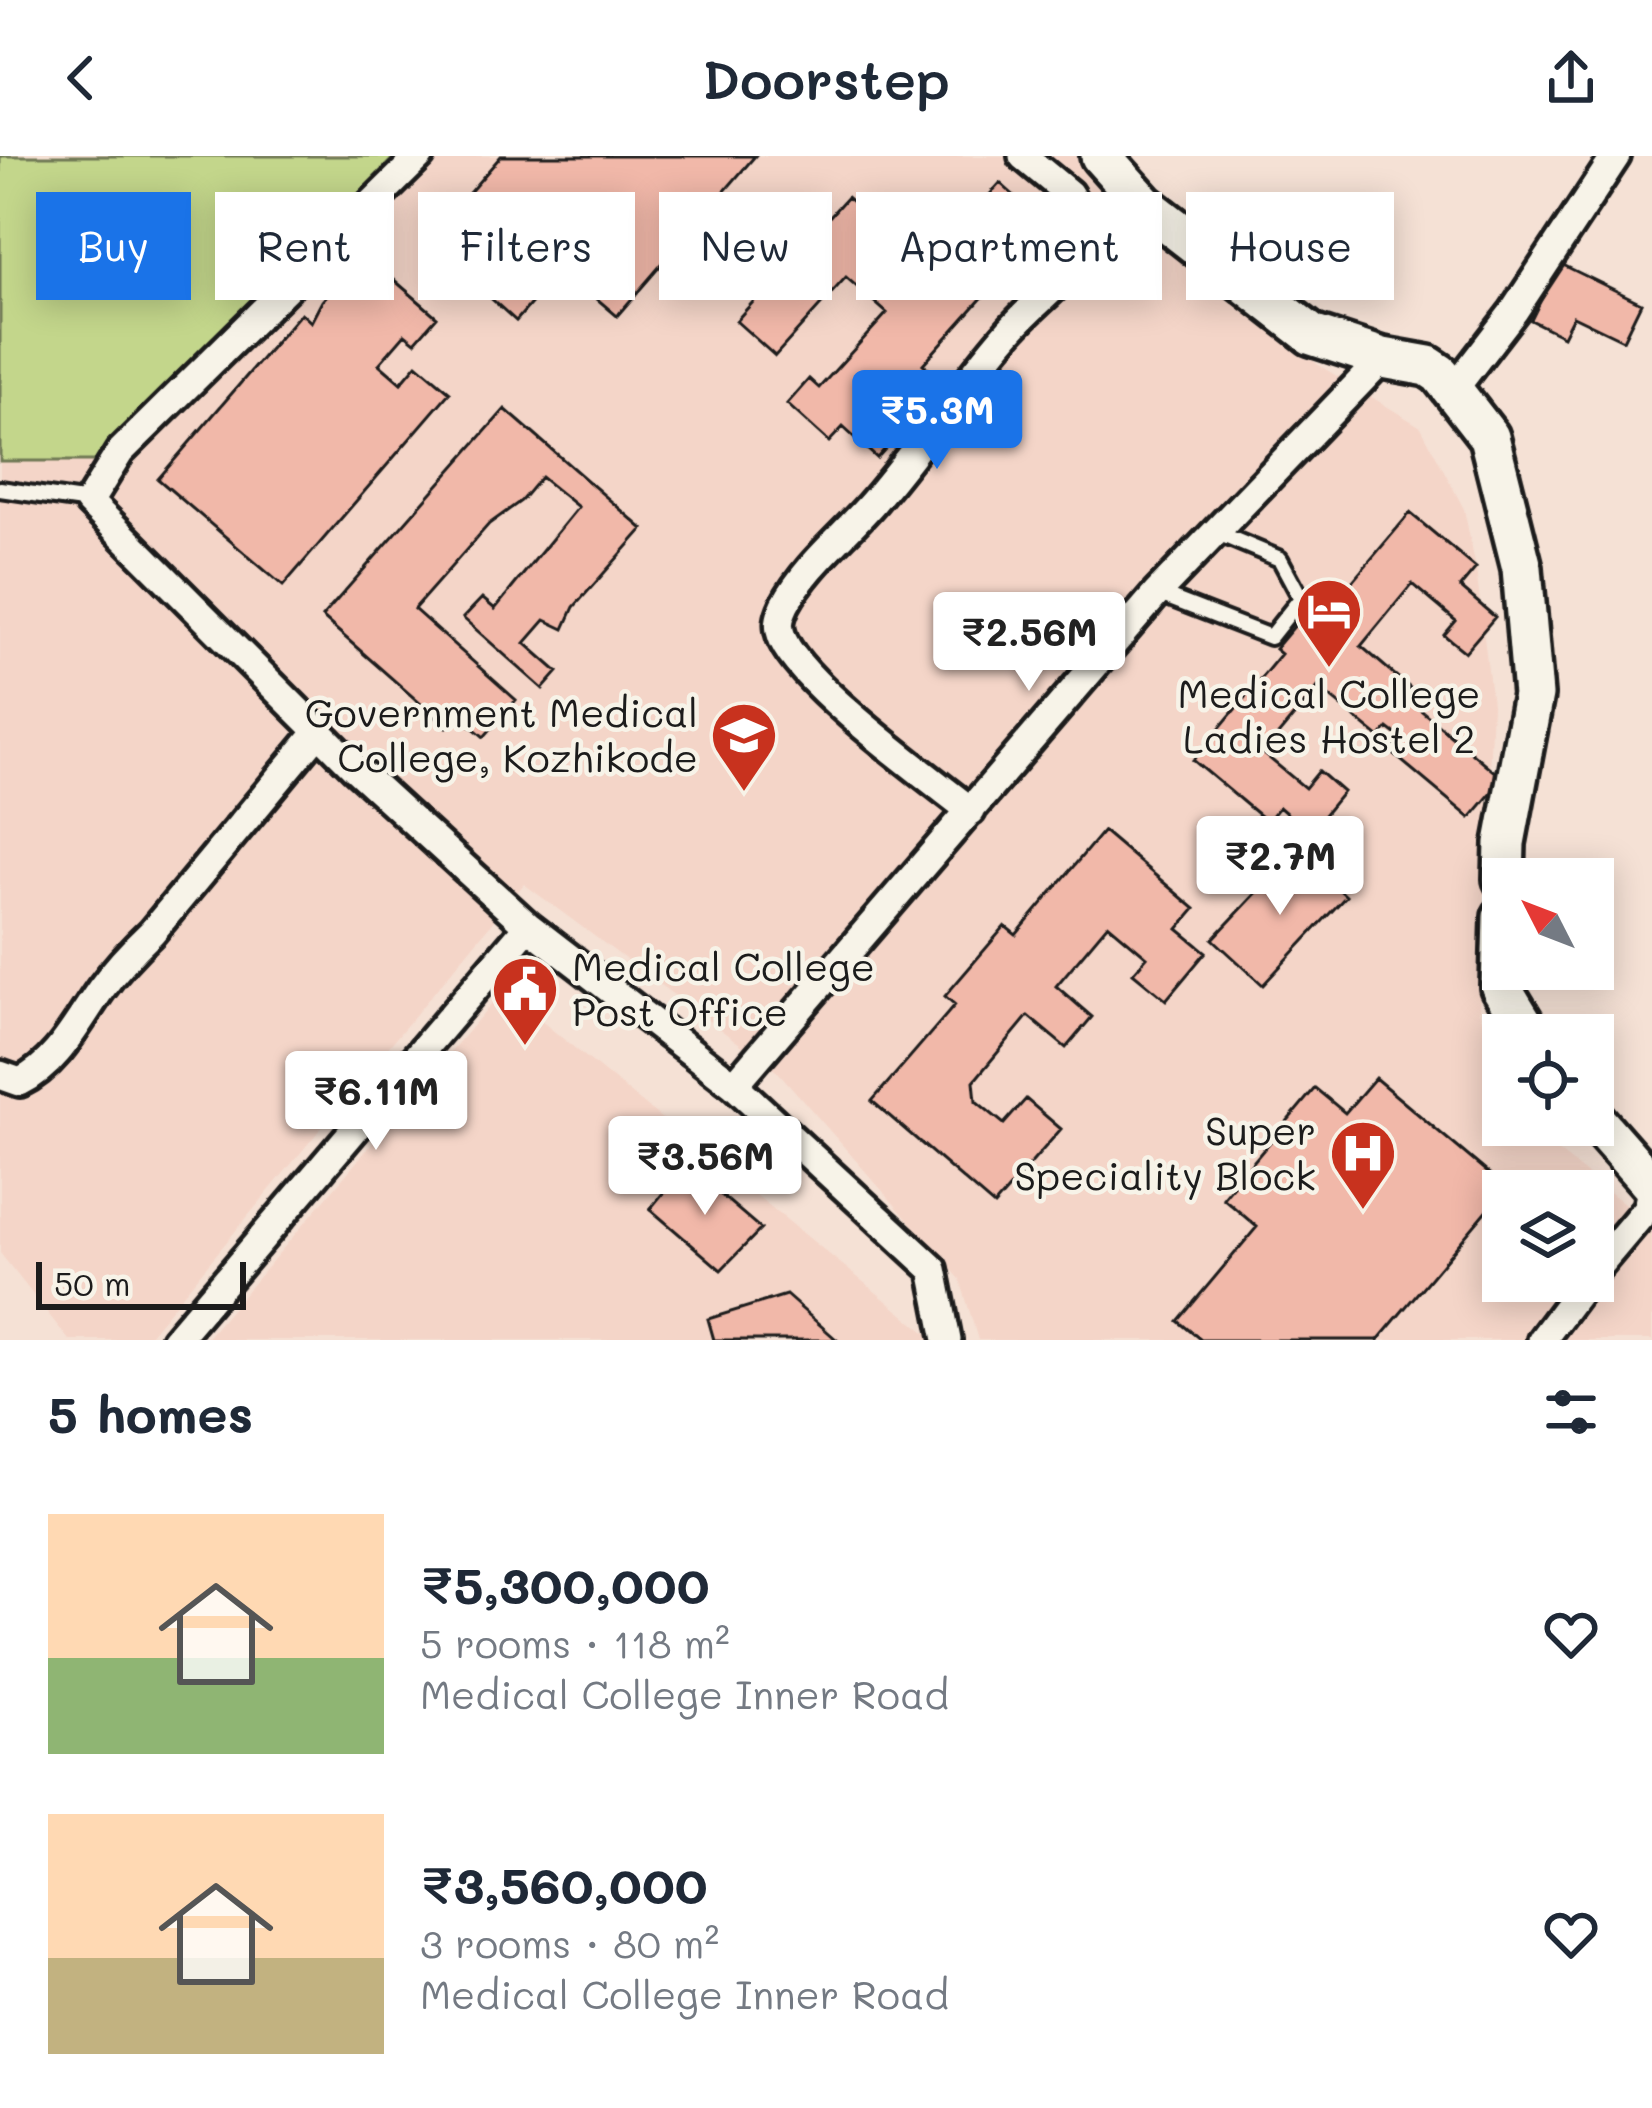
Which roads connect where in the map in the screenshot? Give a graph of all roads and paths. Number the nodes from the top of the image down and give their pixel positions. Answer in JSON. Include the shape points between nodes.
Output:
{"nodes":[{"id":1,"x":420,"y":156,"type":"edge"},
{"id":2,"x":1023,"y":156,"type":"edge"},
{"id":3,"x":1101,"y":156,"type":"edge"},
{"id":4,"x":1616,"y":156,"type":"edge"},
{"id":5,"x":1383,"y":358,"type":"junction"},
{"id":6,"x":1454,"y":389,"type":"junction"},
{"id":7,"x":0,"y":489,"type":"edge"},
{"id":8,"x":89,"y":502,"type":"junction"},
{"id":9,"x":1214,"y":531,"type":"junction"},
{"id":10,"x":1157,"y":593,"type":"junction"},
{"id":11,"x":318,"y":732,"type":"junction"},
{"id":12,"x":971,"y":811,"type":"junction"},
{"id":13,"x":1505,"y":858,"type":"edge"},
{"id":14,"x":528,"y":926,"type":"junction"},
{"id":15,"x":0,"y":1075,"type":"edge"},
{"id":16,"x":734,"y":1085,"type":"junction"},
{"id":17,"x":1614,"y":1142,"type":"edge"},
{"id":18,"x":1652,"y":1185,"type":"edge"},
{"id":19,"x":1614,"y":1248,"type":"edge"},
{"id":20,"x":1570,"y":1302,"type":"edge"},
{"id":21,"x":176,"y":1340,"type":"edge"},
{"id":22,"x":947,"y":1340,"type":"edge"},
{"id":23,"x":1542,"y":1340,"type":"edge"}],
"edges":[{"from":1,"to":8,"type":"street","via":[[120,452]]},
{"from":2,"to":12,"type":"street","via":[[1069,194],[1094,235],[1078,266],[1012,328],[826,550],[778,622],[799,663],[850,715]]},
{"from":3,"to":5,"type":"main road","via":[[1145,205],[1312,335]]},
{"from":4,"to":6,"type":"street"},
{"from":5,"to":6,"type":"main road","via":[[1428,366]]},
{"from":5,"to":9,"type":"street"},
{"from":6,"to":13,"type":"main road","via":[[1489,437],[1522,568],[1532,695]]},
{"from":7,"to":8,"type":"lane"},
{"from":8,"to":11,"type":"street"},
{"from":9,"to":10,"type":"street"},
{"from":9,"to":10,"type":"lane","via":[[1280,559],[1301,598],[1270,638]]},
{"from":10,"to":12,"type":"street"},
{"from":11,"to":14,"type":"street"},
{"from":11,"to":15,"type":"street","via":[[123,960],[59,1051],[20,1082]]},
{"from":12,"to":16,"type":"street"},
{"from":14,"to":16,"type":"street"},
{"from":14,"to":21,"type":"street"},
{"from":16,"to":22,"type":"street","via":[[933,1269]]},
{"from":17,"to":18,"type":"main road"},
{"from":18,"to":19,"type":"street","via":[[1647,1208]]},
{"from":20,"to":23,"type":"street"}]}
